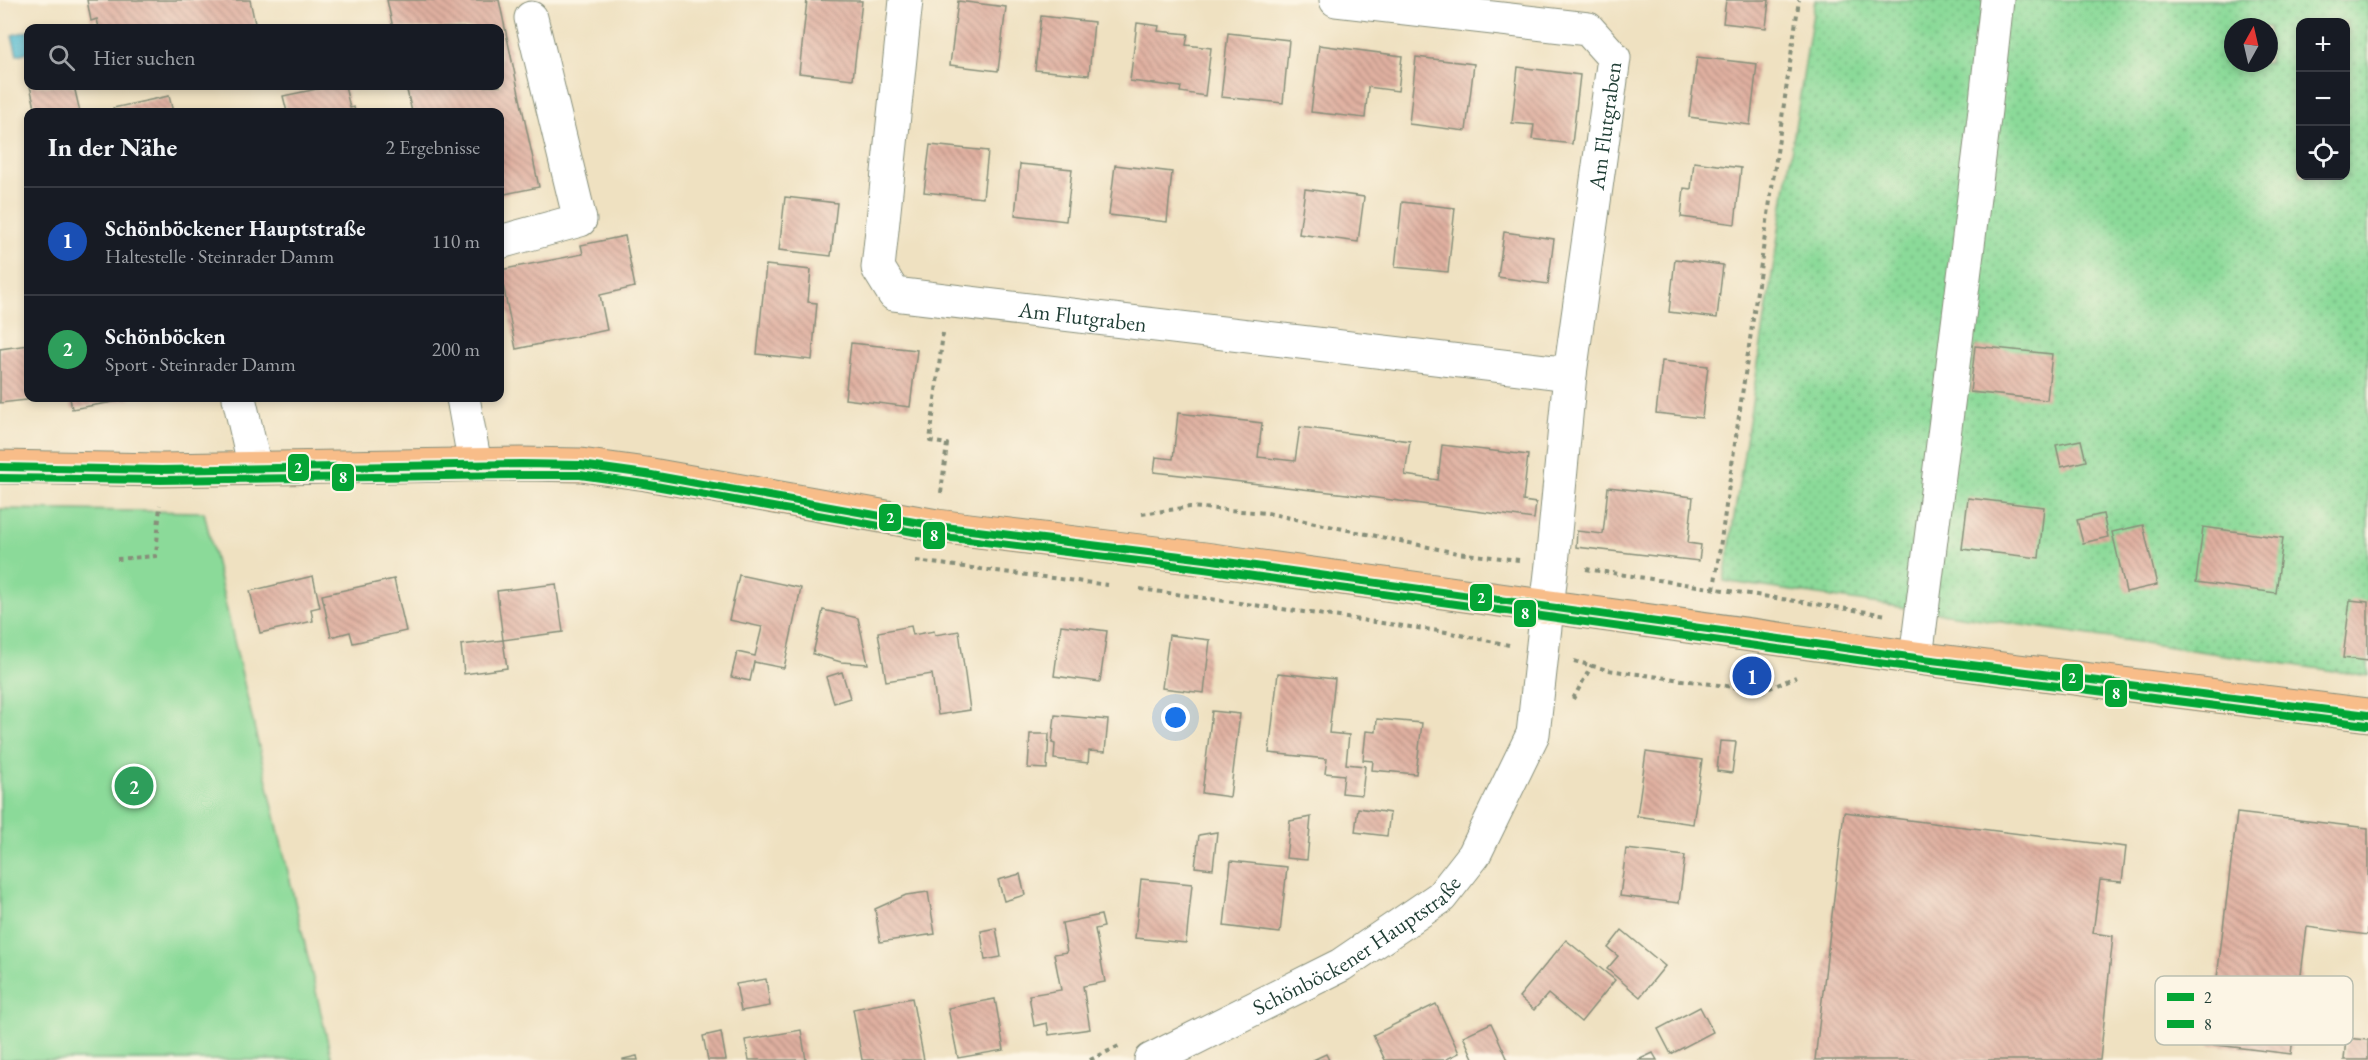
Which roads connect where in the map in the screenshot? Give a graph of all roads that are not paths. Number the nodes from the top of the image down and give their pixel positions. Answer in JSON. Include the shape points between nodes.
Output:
{"nodes":[{"id":1,"x":906,"y":0,"type":"edge"},
{"id":2,"x":1336,"y":0,"type":"edge"},
{"id":3,"x":1996,"y":0,"type":"edge"},
{"id":4,"x":531,"y":18,"type":"dead end"},
{"id":5,"x":504,"y":241,"type":"edge"},
{"id":6,"x":1570,"y":374,"type":"junction"},
{"id":7,"x":240,"y":402,"type":"edge"},
{"id":8,"x":464,"y":402,"type":"edge"},
{"id":9,"x":475,"y":465,"type":"junction"},
{"id":10,"x":0,"y":467,"type":"edge"},
{"id":11,"x":255,"y":468,"type":"junction"},
{"id":12,"x":1547,"y":606,"type":"junction"},
{"id":13,"x":1916,"y":658,"type":"junction"},
{"id":14,"x":2368,"y":715,"type":"edge"},
{"id":15,"x":1137,"y":1052,"type":"edge"}],
"edges":[{"from":1,"to":6,"type":"street","name":"Am Flutgraben","via":[[878,268],[894,294]]},
{"from":2,"to":6,"type":"street","name":"Am Flutgraben","via":[[1588,29],[1614,58]]},
{"from":3,"to":13,"type":"street"},
{"from":4,"to":5,"type":"street","via":[[580,220]]},
{"from":6,"to":12,"type":"street","name":"Am Flutgraben"},
{"from":7,"to":11,"type":"street"},
{"from":8,"to":9,"type":"street"},
{"from":9,"to":11,"type":"main road"},
{"from":9,"to":12,"type":"main road","via":[[581,465],[937,526]]},
{"from":10,"to":11,"type":"main road"},
{"from":12,"to":13,"type":"main road"},
{"from":12,"to":15,"type":"street","name":"Schönböckener Hauptstraße","via":[[1525,653],[1533,734],[1474,855],[1441,897],[1341,965]]},
{"from":13,"to":14,"type":"main road"}]}
